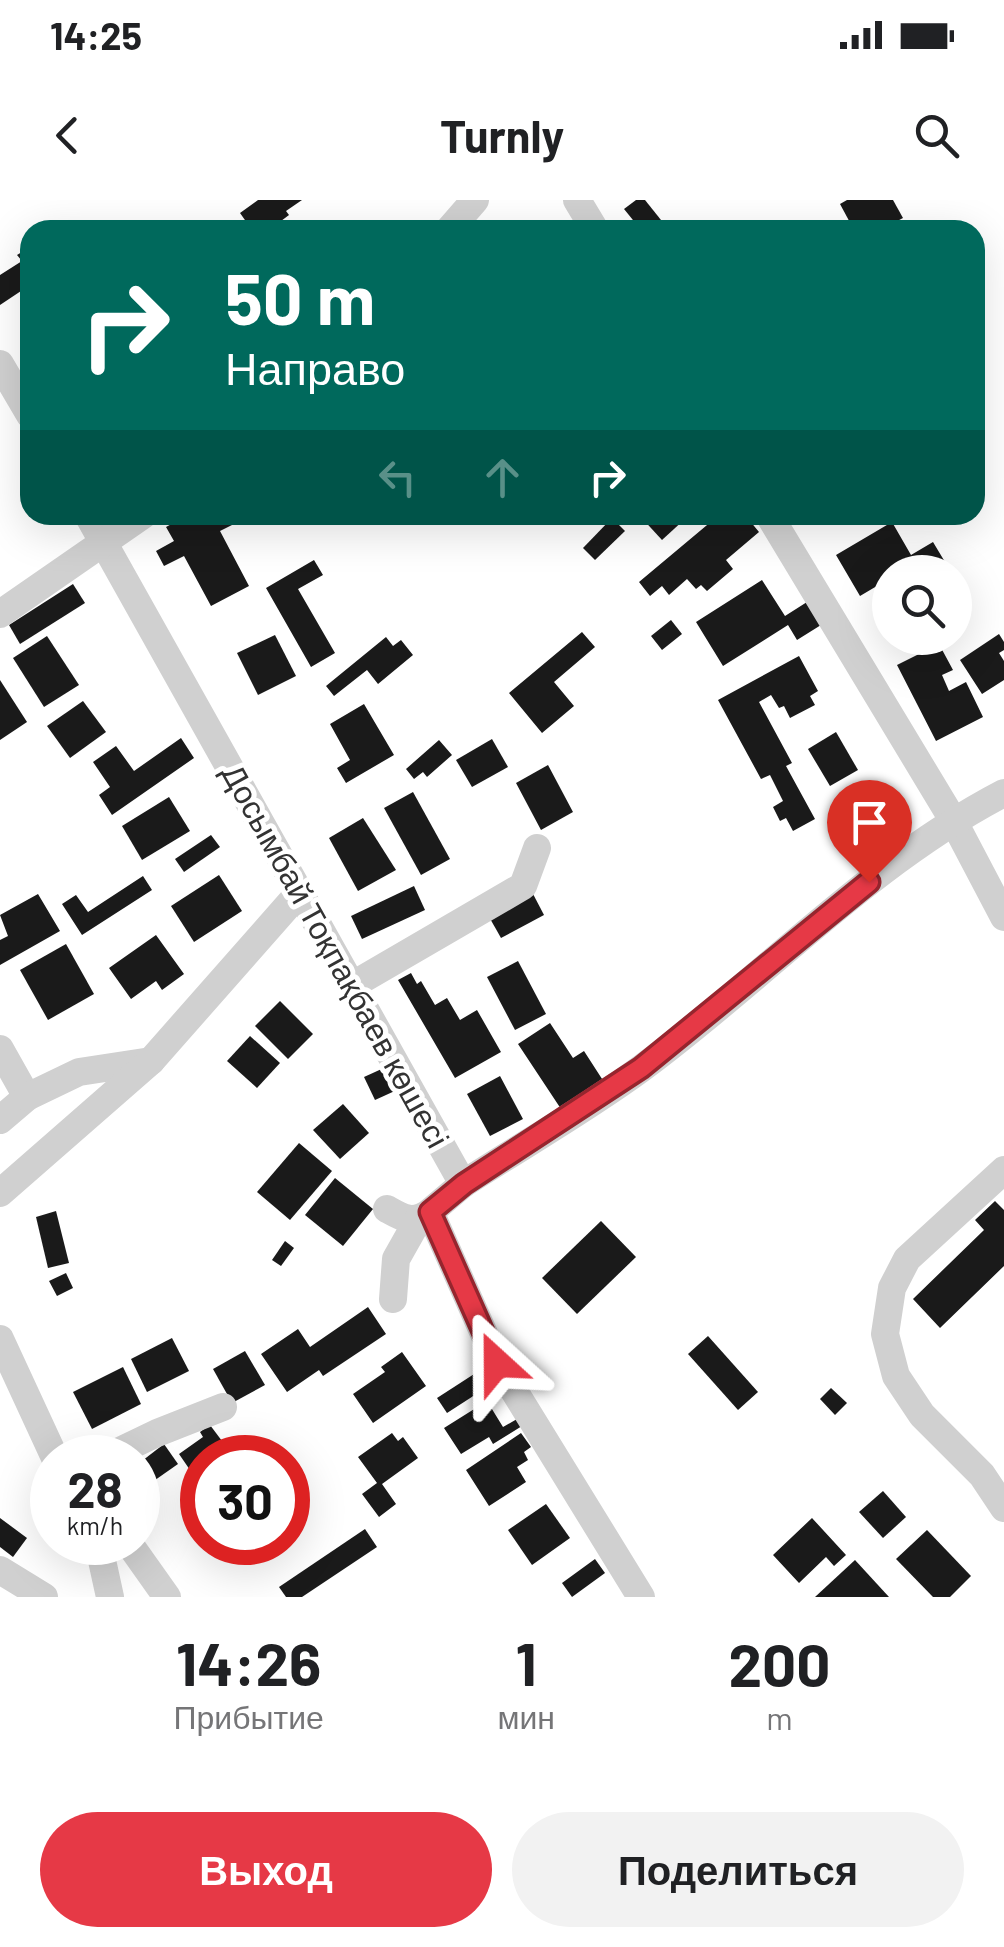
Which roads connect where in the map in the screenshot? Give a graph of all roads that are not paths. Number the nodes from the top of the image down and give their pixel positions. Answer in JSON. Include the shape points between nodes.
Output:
{"nodes":[{"id":1,"x":475,"y":200,"type":"edge"},
{"id":2,"x":458,"y":220,"type":"edge"},
{"id":3,"x":0,"y":364,"type":"edge"},
{"id":4,"x":20,"y":398,"type":"edge"},
{"id":5,"x":94,"y":525,"type":"edge"},
{"id":6,"x":128,"y":525,"type":"edge"},
{"id":7,"x":776,"y":525,"type":"edge"},
{"id":8,"x":103,"y":541,"type":"junction"},
{"id":9,"x":0,"y":614,"type":"edge"},
{"id":10,"x":1004,"y":793,"type":"edge"},
{"id":11,"x":953,"y":820,"type":"junction"},
{"id":12,"x":537,"y":848,"type":"dead end"},
{"id":13,"x":299,"y":893,"type":"junction"},
{"id":14,"x":1004,"y":917,"type":"edge"},
{"id":15,"x":352,"y":986,"type":"junction"},
{"id":16,"x":0,"y":1049,"type":"edge"},
{"id":17,"x":151,"y":1061,"type":"junction"},
{"id":18,"x":27,"y":1097,"type":"junction"},
{"id":19,"x":0,"y":1120,"type":"edge"},
{"id":20,"x":1004,"y":1170,"type":"edge"},
{"id":21,"x":464,"y":1184,"type":"junction"},
{"id":22,"x":0,"y":1194,"type":"edge"},
{"id":23,"x":386,"y":1209,"type":"dead end"},
{"id":24,"x":424,"y":1216,"type":"junction"},
{"id":25,"x":394,"y":1299,"type":"dead end"},
{"id":26,"x":0,"y":1339,"type":"edge"},
{"id":27,"x":223,"y":1407,"type":"dead end"},
{"id":28,"x":47,"y":1435,"type":"edge"},
{"id":29,"x":152,"y":1435,"type":"edge"},
{"id":30,"x":1004,"y":1508,"type":"edge"},
{"id":31,"x":103,"y":1565,"type":"edge"},
{"id":32,"x":144,"y":1565,"type":"edge"},
{"id":33,"x":0,"y":1570,"type":"edge"},
{"id":34,"x":44,"y":1597,"type":"edge"},
{"id":35,"x":110,"y":1597,"type":"edge"},
{"id":36,"x":167,"y":1597,"type":"edge"},
{"id":37,"x":640,"y":1597,"type":"edge"}],
"edges":[{"from":1,"to":2,"type":"street"},
{"from":3,"to":4,"type":"street"},
{"from":5,"to":8,"type":"street","name":"Досымбай Тоқпақбаев көшесі"},
{"from":6,"to":8,"type":"street"},
{"from":7,"to":11,"type":"street"},
{"from":8,"to":9,"type":"street"},
{"from":8,"to":13,"type":"street","name":"Досымбай Тоқпақбаев көшесі"},
{"from":10,"to":11,"type":"street"},
{"from":11,"to":14,"type":"street"},
{"from":11,"to":21,"type":"street","via":[[641,1068]]},
{"from":12,"to":15,"type":"street","via":[[523,886]]},
{"from":13,"to":15,"type":"street","name":"Досымбай Тоқпақбаев көшесі"},
{"from":13,"to":17,"type":"street"},
{"from":15,"to":21,"type":"street","name":"Досымбай Тоқпақбаев көшесі"},
{"from":16,"to":18,"type":"street"},
{"from":17,"to":18,"type":"street","via":[[79,1072]]},
{"from":17,"to":22,"type":"street"},
{"from":18,"to":19,"type":"street"},
{"from":20,"to":30,"type":"street","via":[[907,1258],[892,1288],[885,1334],[896,1376],[922,1415]]},
{"from":21,"to":24,"type":"street","name":"Досымбай Тоқпақбаев көшесі"},
{"from":23,"to":24,"type":"street","via":[[404,1219]]},
{"from":24,"to":25,"type":"street","via":[[396,1260]]},
{"from":24,"to":37,"type":"street","via":[[497,1363]]},
{"from":26,"to":28,"type":"street"},
{"from":27,"to":29,"type":"street"},
{"from":31,"to":35,"type":"street"},
{"from":32,"to":36,"type":"street"},
{"from":33,"to":34,"type":"street"}]}
